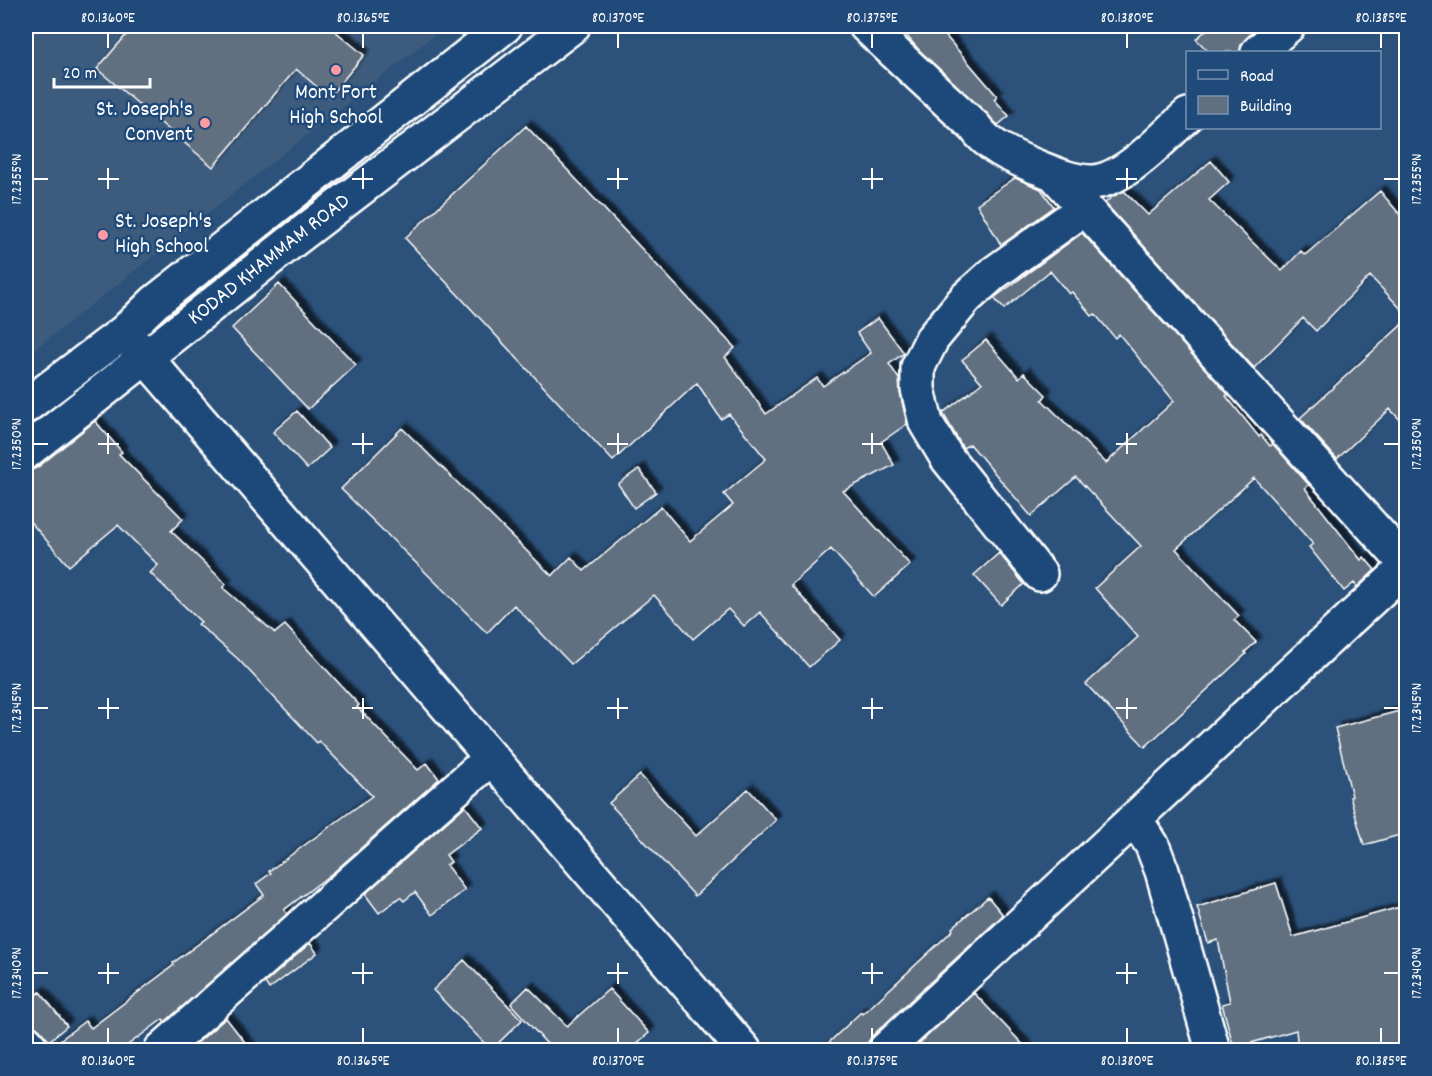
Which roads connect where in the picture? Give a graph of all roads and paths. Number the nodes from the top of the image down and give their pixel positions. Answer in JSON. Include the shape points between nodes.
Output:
{"nodes":[{"id":1,"x":505,"y":26,"type":"edge"},
{"id":2,"x":573,"y":26,"type":"edge"},
{"id":3,"x":866,"y":26,"type":"edge"},
{"id":4,"x":1288,"y":26,"type":"edge"},
{"id":5,"x":1259,"y":51,"type":"edge"},
{"id":6,"x":1186,"y":117,"type":"edge"},
{"id":7,"x":1054,"y":174,"type":"junction"},
{"id":8,"x":1085,"y":208,"type":"junction"},
{"id":9,"x":124,"y":332,"type":"junction"},
{"id":10,"x":146,"y":358,"type":"junction"},
{"id":11,"x":26,"y":406,"type":"edge"},
{"id":12,"x":26,"y":452,"type":"edge"},
{"id":13,"x":1407,"y":565,"type":"edge"},
{"id":14,"x":1040,"y":574,"type":"dead end"},
{"id":15,"x":491,"y":758,"type":"junction"},
{"id":16,"x":1135,"y":819,"type":"junction"},
{"id":17,"x":26,"y":1042,"type":"edge"},
{"id":18,"x":33,"y":1050,"type":"edge"},
{"id":19,"x":161,"y":1050,"type":"edge"},
{"id":20,"x":744,"y":1050,"type":"edge"},
{"id":21,"x":885,"y":1050,"type":"edge"},
{"id":22,"x":1212,"y":1050,"type":"edge"}],
"edges":[{"from":1,"to":9,"type":"street","name":"KODAD KHAMMAM ROAD","via":[[155,302]]},
{"from":2,"to":10,"type":"street","name":"KODAD KHAMMAM ROAD"},
{"from":3,"to":7,"type":"street","via":[[984,139]]},
{"from":4,"to":5,"type":"street"},
{"from":6,"to":7,"type":"street","via":[[1114,176],[1090,182]]},
{"from":7,"to":8,"type":"street"},
{"from":8,"to":13,"type":"street"},
{"from":8,"to":14,"type":"street","via":[[994,273],[966,298],[932,339],[918,367],[918,389],[926,423],[947,458]]},
{"from":9,"to":10,"type":"street"},
{"from":9,"to":11,"type":"street","name":"KODAD KHAMMAM ROAD"},
{"from":10,"to":12,"type":"street","name":"KODAD KHAMMAM ROAD"},
{"from":10,"to":15,"type":"street"},
{"from":13,"to":16,"type":"street"},
{"from":15,"to":19,"type":"street"},
{"from":15,"to":20,"type":"street"},
{"from":16,"to":21,"type":"street"},
{"from":16,"to":22,"type":"street","via":[[1152,845],[1162,871]]},
{"from":17,"to":18,"type":"street"}]}
